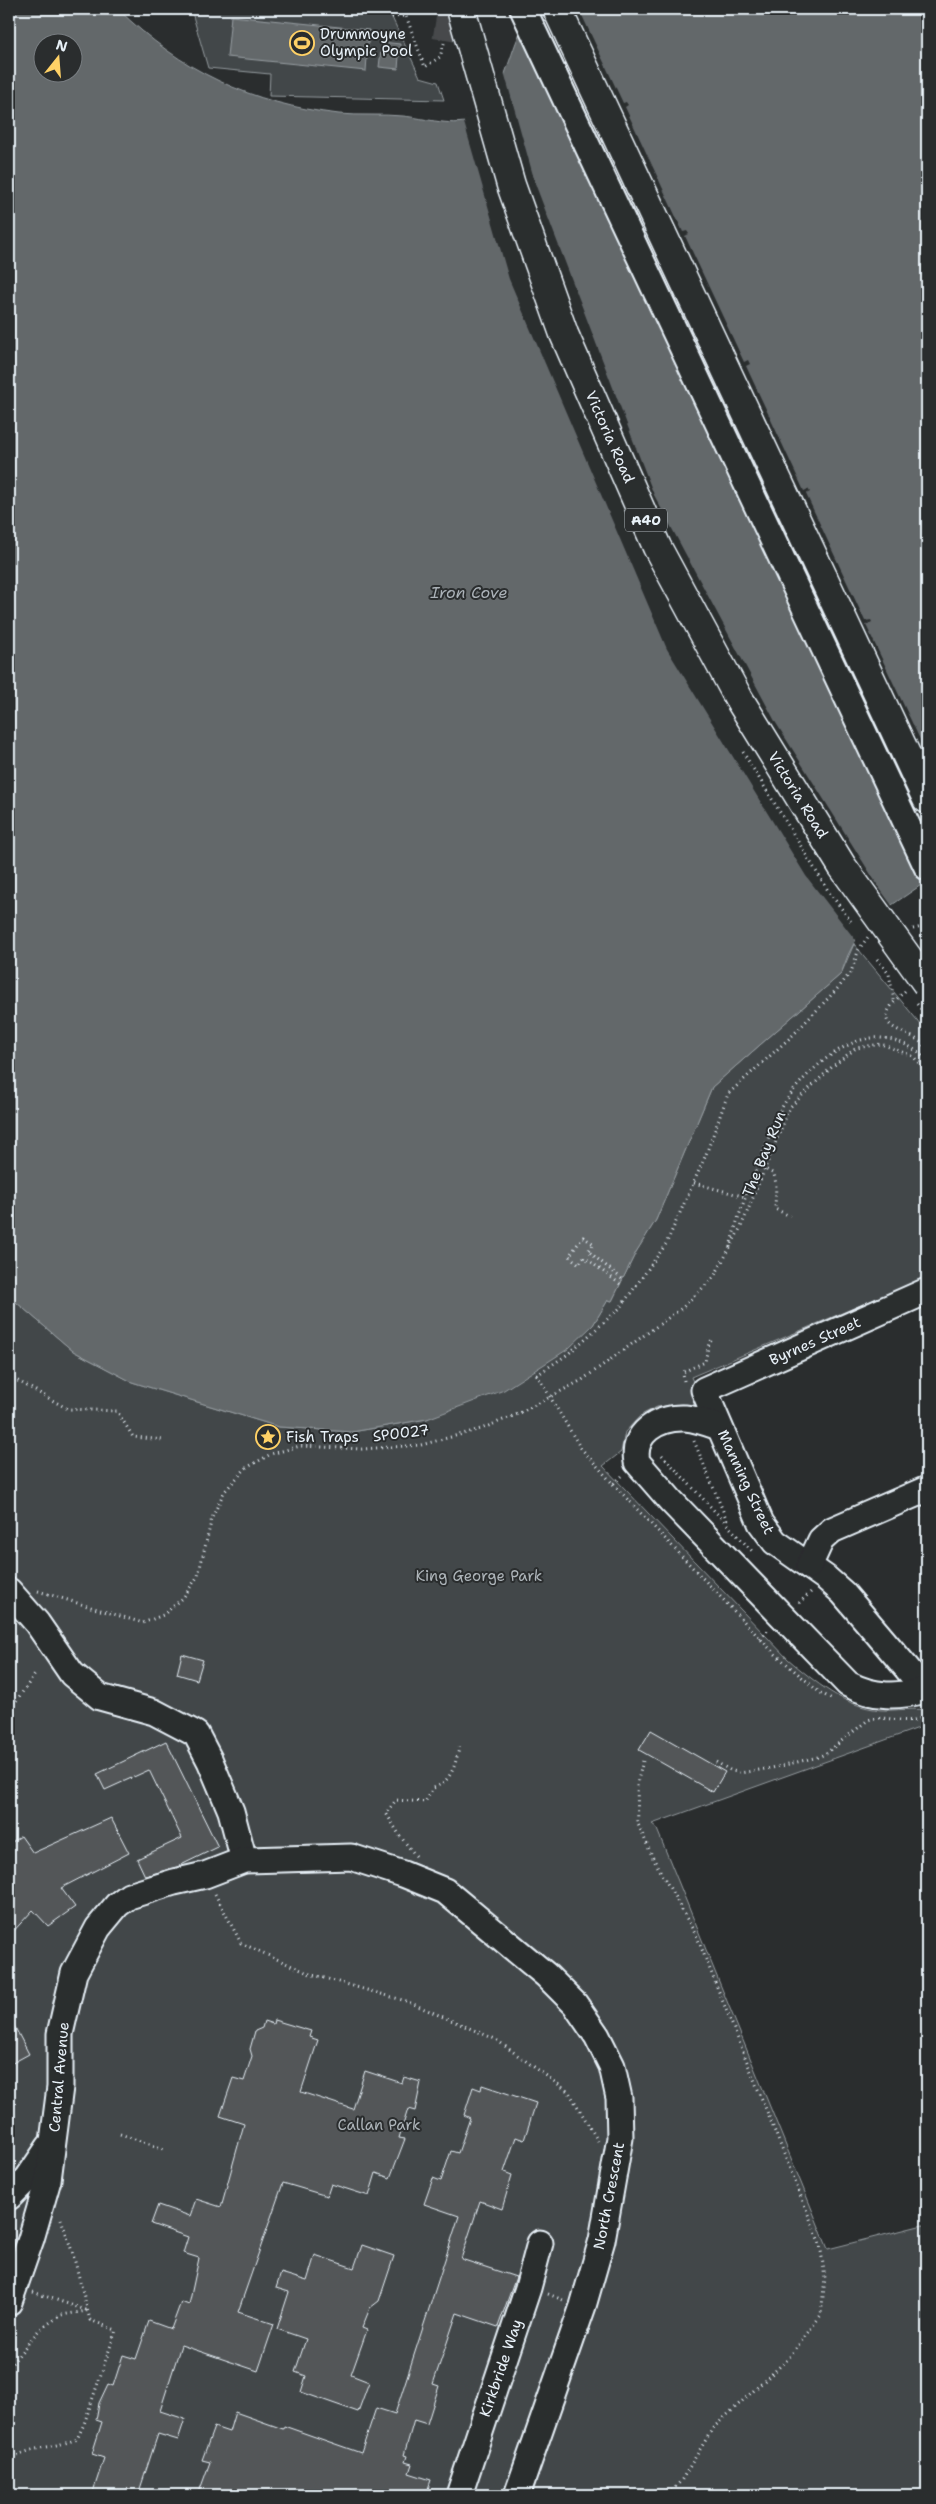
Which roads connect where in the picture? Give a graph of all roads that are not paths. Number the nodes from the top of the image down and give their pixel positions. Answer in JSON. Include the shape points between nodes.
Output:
{"nodes":[{"id":1,"x":461,"y":9,"type":"edge"},
{"id":2,"x":523,"y":9,"type":"edge"},
{"id":3,"x":557,"y":9,"type":"edge"},
{"id":4,"x":927,"y":799,"type":"edge"},
{"id":5,"x":927,"y":867,"type":"edge"},
{"id":6,"x":920,"y":985,"type":"edge"},
{"id":7,"x":927,"y":1292,"type":"edge"},
{"id":8,"x":704,"y":1390,"type":"joint"},
{"id":9,"x":719,"y":1427,"type":"junction"},
{"id":10,"x":927,"y":1489,"type":"edge"},
{"id":11,"x":818,"y":1572,"type":"junction"},
{"id":12,"x":10,"y":1592,"type":"edge"},
{"id":13,"x":926,"y":1691,"type":"edge"},
{"id":14,"x":244,"y":1860,"type":"junction"},
{"id":15,"x":53,"y":2141,"type":"junction"},
{"id":16,"x":9,"y":2197,"type":"edge"},
{"id":17,"x":540,"y":2243,"type":"dead end"},
{"id":18,"x":11,"y":2289,"type":"edge"},
{"id":19,"x":457,"y":2494,"type":"edge"},
{"id":20,"x":517,"y":2495,"type":"edge"}],
"edges":[{"from":1,"to":6,"type":"highway","name":"Victoria Road","number":"A40","bridge":true,"via":[[512,185],[564,334],[658,546],[738,699]]},
{"from":2,"to":5,"type":"street"},
{"from":3,"to":4,"type":"highway"},
{"from":7,"to":8,"type":"street","name":"Byrnes Street"},
{"from":8,"to":9,"type":"street","name":"Manning Street"},
{"from":9,"to":11,"type":"street","name":"Manning Street","via":[[766,1531],[783,1548]]},
{"from":9,"to":13,"type":"street","via":[[685,1418],[653,1424],[640,1437],[637,1462],[670,1501],[842,1679],[856,1689],[878,1695],[897,1696]]},
{"from":10,"to":11,"type":"street","via":[[832,1530],[821,1540]]},
{"from":11,"to":13,"type":"street","name":"Manning Street","via":[[860,1610]]},
{"from":12,"to":14,"type":"street","via":[[37,1623],[72,1674],[100,1697],[154,1712],[196,1734],[231,1811]]},
{"from":14,"to":15,"type":"street","name":"Central Avenue","via":[[205,1875],[129,1896],[98,1928],[74,1973],[60,2034],[60,2087]]},
{"from":14,"to":20,"type":"street","name":"North Crescent","via":[[351,1857],[445,1891],[546,1975],[575,2004],[612,2066],[620,2098],[620,2138],[602,2240],[583,2306]]},
{"from":15,"to":16,"type":"street","via":[[28,2178]]},
{"from":15,"to":18,"type":"street","name":"Central Avenue","via":[[43,2199]]},
{"from":17,"to":19,"type":"street","name":"Kirkbride Way","via":[[528,2288]]}]}
